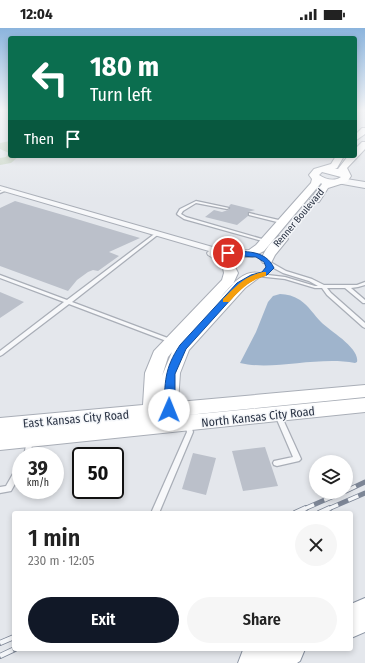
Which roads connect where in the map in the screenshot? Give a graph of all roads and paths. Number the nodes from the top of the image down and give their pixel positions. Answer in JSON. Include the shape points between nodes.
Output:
{"nodes":[{"id":1,"x":365,"y":144,"type":"edge"},
{"id":2,"x":357,"y":152,"type":"edge"},
{"id":3,"x":339,"y":158,"type":"edge"},
{"id":4,"x":351,"y":158,"type":"edge"},
{"id":5,"x":320,"y":174,"type":"junction"},
{"id":6,"x":341,"y":178,"type":"junction"},
{"id":7,"x":365,"y":182,"type":"edge"},
{"id":8,"x":365,"y":185,"type":"edge"},
{"id":9,"x":2,"y":190,"type":"edge"},
{"id":10,"x":227,"y":208,"type":"dead end"},
{"id":11,"x":250,"y":214,"type":"dead end"},
{"id":12,"x":282,"y":222,"type":"junction"},
{"id":13,"x":158,"y":233,"type":"junction"},
{"id":14,"x":183,"y":241,"type":"junction"},
{"id":15,"x":267,"y":241,"type":"junction"},
{"id":16,"x":241,"y":254,"type":"junction"},
{"id":17,"x":268,"y":262,"type":"junction"},
{"id":18,"x":228,"y":265,"type":"junction"},
{"id":19,"x":0,"y":276,"type":"edge"},
{"id":20,"x":257,"y":276,"type":"junction"},
{"id":21,"x":365,"y":284,"type":"edge"},
{"id":22,"x":346,"y":286,"type":"junction"},
{"id":23,"x":326,"y":287,"type":"junction"},
{"id":24,"x":67,"y":302,"type":"junction"},
{"id":25,"x":365,"y":302,"type":"edge"},
{"id":26,"x":365,"y":326,"type":"edge"},
{"id":27,"x":171,"y":341,"type":"junction"},
{"id":28,"x":0,"y":354,"type":"edge"},
{"id":29,"x":365,"y":391,"type":"edge"},
{"id":30,"x":365,"y":406,"type":"edge"},
{"id":31,"x":278,"y":415,"type":"junction"},
{"id":32,"x":160,"y":419,"type":"junction"},
{"id":33,"x":188,"y":424,"type":"junction"},
{"id":34,"x":0,"y":426,"type":"edge"},
{"id":35,"x":0,"y":442,"type":"edge"},
{"id":36,"x":29,"y":447,"type":"edge"},
{"id":37,"x":276,"y":463,"type":"dead end"},
{"id":38,"x":12,"y":482,"type":"edge"},
{"id":39,"x":0,"y":490,"type":"edge"},
{"id":40,"x":156,"y":511,"type":"dead end"},
{"id":41,"x":365,"y":615,"type":"edge"},
{"id":42,"x":353,"y":620,"type":"edge"},
{"id":43,"x":283,"y":651,"type":"edge"},
{"id":44,"x":256,"y":663,"type":"edge"}],
"edges":[{"from":1,"to":2,"type":"main road","name":"Renner Boulevard"},
{"from":3,"to":5,"type":"main road","name":"Renner Boulevard","via":[[334,166]]},
{"from":4,"to":6,"type":"main road","name":"Renner Boulevard","via":[[342,168]]},
{"from":5,"to":6,"type":"main road"},
{"from":5,"to":12,"type":"main road","name":"Renner Boulevard","via":[[316,184]]},
{"from":6,"to":7,"type":"street"},
{"from":6,"to":8,"type":"street"},
{"from":6,"to":17,"type":"main road","name":"Renner Boulevard","via":[[325,186],[271,251]]},
{"from":9,"to":13,"type":"street"},
{"from":10,"to":15,"type":"lane","via":[[196,202],[181,210],[179,214],[185,218]]},
{"from":11,"to":12,"type":"lane"},
{"from":12,"to":15,"type":"main road","name":"Renner Boulevard"},
{"from":13,"to":14,"type":"street"},
{"from":13,"to":24,"type":"lane"},
{"from":14,"to":16,"type":"street"},
{"from":14,"to":18,"type":"street","via":[[217,255]]},
{"from":15,"to":16,"type":"main road","name":"Renner Boulevard","via":[[257,251]]},
{"from":16,"to":17,"type":"main road","via":[[257,255]]},
{"from":16,"to":18,"type":"main road","name":"Renner Boulevard","via":[[229,259]]},
{"from":17,"to":20,"type":"main road","name":"Renner Boulevard","via":[[268,271]]},
{"from":17,"to":23,"type":"lane","via":[[288,274]]},
{"from":18,"to":20,"type":"main road","via":[[241,275]]},
{"from":18,"to":27,"type":"main road","via":[[231,273],[228,281]]},
{"from":19,"to":24,"type":"lane"},
{"from":20,"to":23,"type":"lane","via":[[278,277],[315,287]]},
{"from":20,"to":32,"type":"main road","via":[[240,285],[183,347],[170,374]]},
{"from":21,"to":22,"type":"lane"},
{"from":22,"to":23,"type":"lane"},
{"from":22,"to":25,"type":"lane"},
{"from":23,"to":26,"type":"lane","via":[[329,294]]},
{"from":24,"to":27,"type":"lane"},
{"from":24,"to":28,"type":"lane"},
{"from":27,"to":32,"type":"main road","via":[[160,355],[154,373]]},
{"from":29,"to":32,"type":"main road","name":"North Kansas City Road"},
{"from":30,"to":31,"type":"main road","name":"North Kansas City Road"},
{"from":31,"to":33,"type":"main road","name":"North Kansas City Road"},
{"from":31,"to":37,"type":"lane","via":[[297,459]]},
{"from":32,"to":33,"type":"main road","name":"North Kansas City Road"},
{"from":32,"to":34,"type":"main road","name":"East Kansas City Road"},
{"from":32,"to":36,"type":"main road","name":"East Kansas City Road"},
{"from":33,"to":40,"type":"lane","via":[[190,432]]},
{"from":35,"to":36,"type":"main road","name":"East Kansas City Road"},
{"from":38,"to":39,"type":"lane","via":[[8,489]]},
{"from":41,"to":42,"type":"highway"},
{"from":43,"to":44,"type":"highway"}]}
